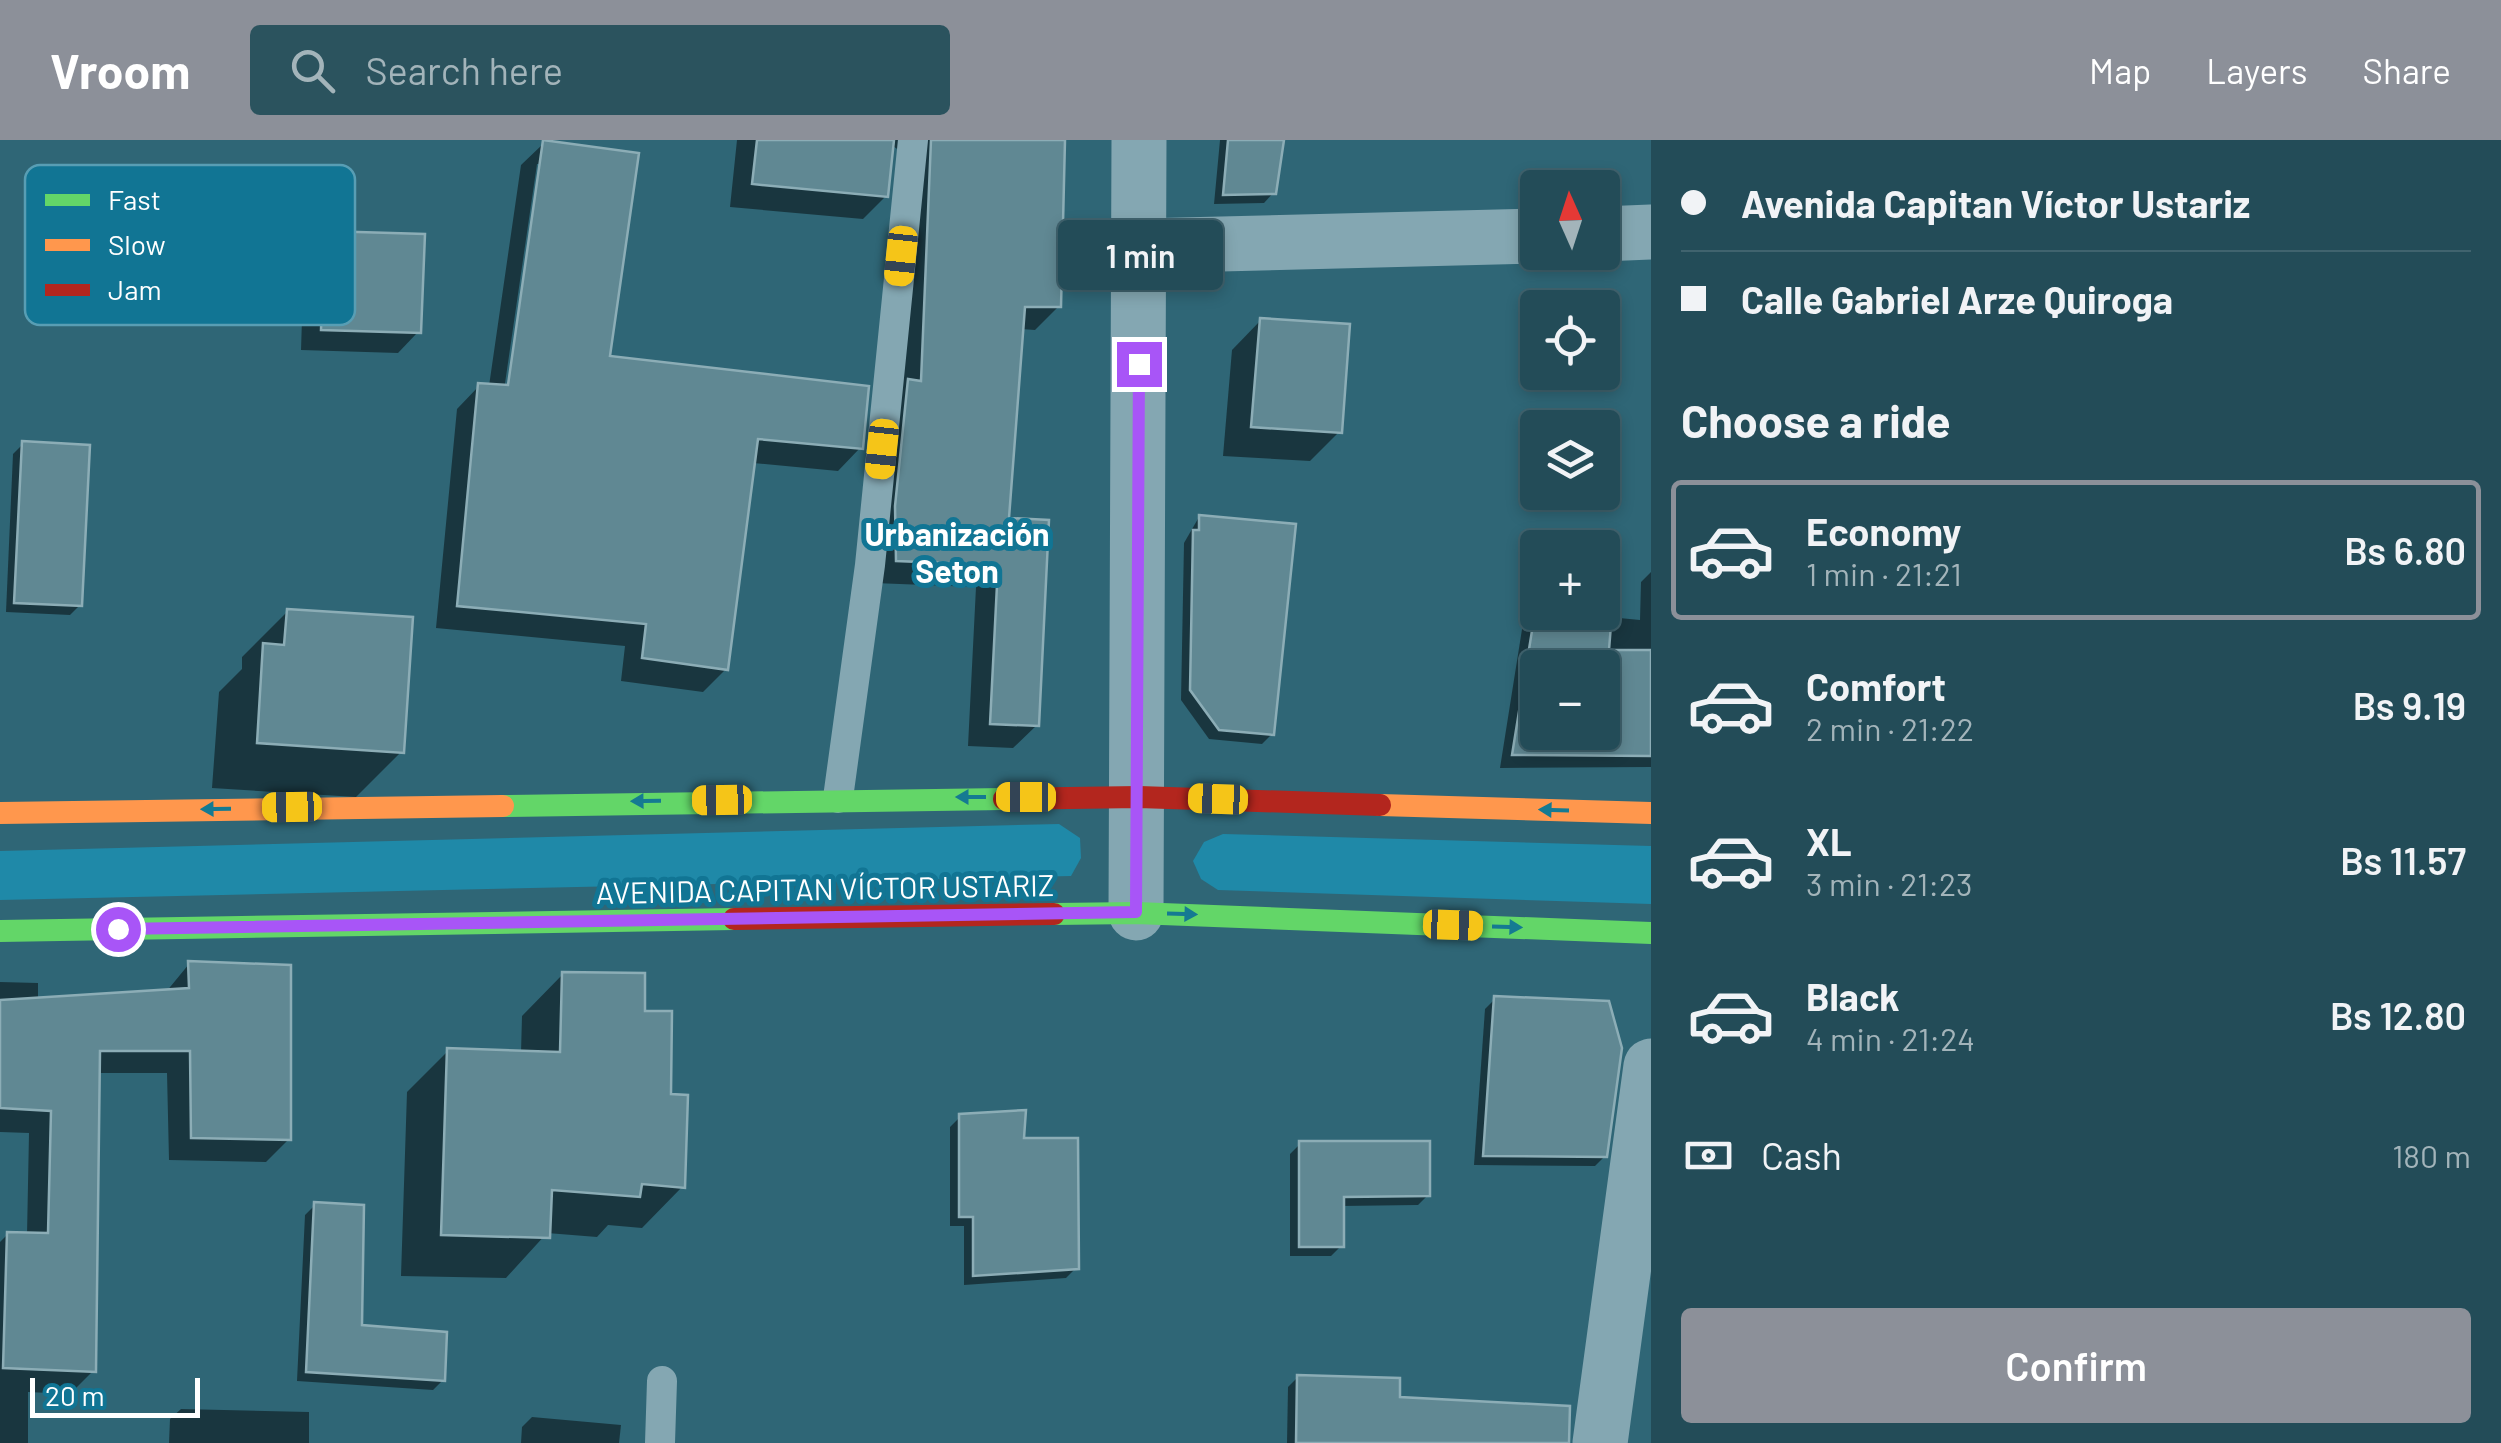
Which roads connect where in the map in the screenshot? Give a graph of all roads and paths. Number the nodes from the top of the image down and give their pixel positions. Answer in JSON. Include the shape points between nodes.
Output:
{"nodes":[{"id":1,"x":913,"y":140,"type":"edge"},
{"id":2,"x":1139,"y":140,"type":"edge"},
{"id":3,"x":1651,"y":232,"type":"edge"},
{"id":4,"x":1620,"y":233,"type":"edge"},
{"id":5,"x":1520,"y":236,"type":"edge"},
{"id":6,"x":1139,"y":246,"type":"junction"},
{"id":7,"x":1139,"y":796,"type":"junction"},
{"id":8,"x":838,"y":798,"type":"junction"},
{"id":9,"x":0,"y":813,"type":"edge"},
{"id":10,"x":1651,"y":813,"type":"edge"},
{"id":11,"x":1136,"y":912,"type":"junction"},
{"id":12,"x":0,"y":931,"type":"edge"},
{"id":13,"x":1651,"y":933,"type":"edge"},
{"id":14,"x":1651,"y":1066,"type":"edge"},
{"id":15,"x":662,"y":1381,"type":"dead end"},
{"id":16,"x":660,"y":1443,"type":"edge"},
{"id":17,"x":1600,"y":1443,"type":"edge"}],
"edges":[{"from":1,"to":8,"type":"lane","via":[[870,565]]},
{"from":2,"to":6,"type":"street"},
{"from":3,"to":4,"type":"street"},
{"from":5,"to":6,"type":"street"},
{"from":6,"to":7,"type":"street"},
{"from":7,"to":8,"type":"main road","one_way":true},
{"from":10,"to":7,"type":"main road","one_way":true},
{"from":7,"to":11,"type":"street"},
{"from":8,"to":9,"type":"main road","one_way":true},
{"from":11,"to":12,"type":"main road","name":"AVENIDA CAPITAN VÍCTOR USTARIZ"},
{"from":11,"to":13,"type":"main road","name":"AVENIDA CAPITAN VÍCTOR USTARIZ","one_way":true},
{"from":14,"to":17,"type":"street"},
{"from":15,"to":16,"type":"lane"}]}
